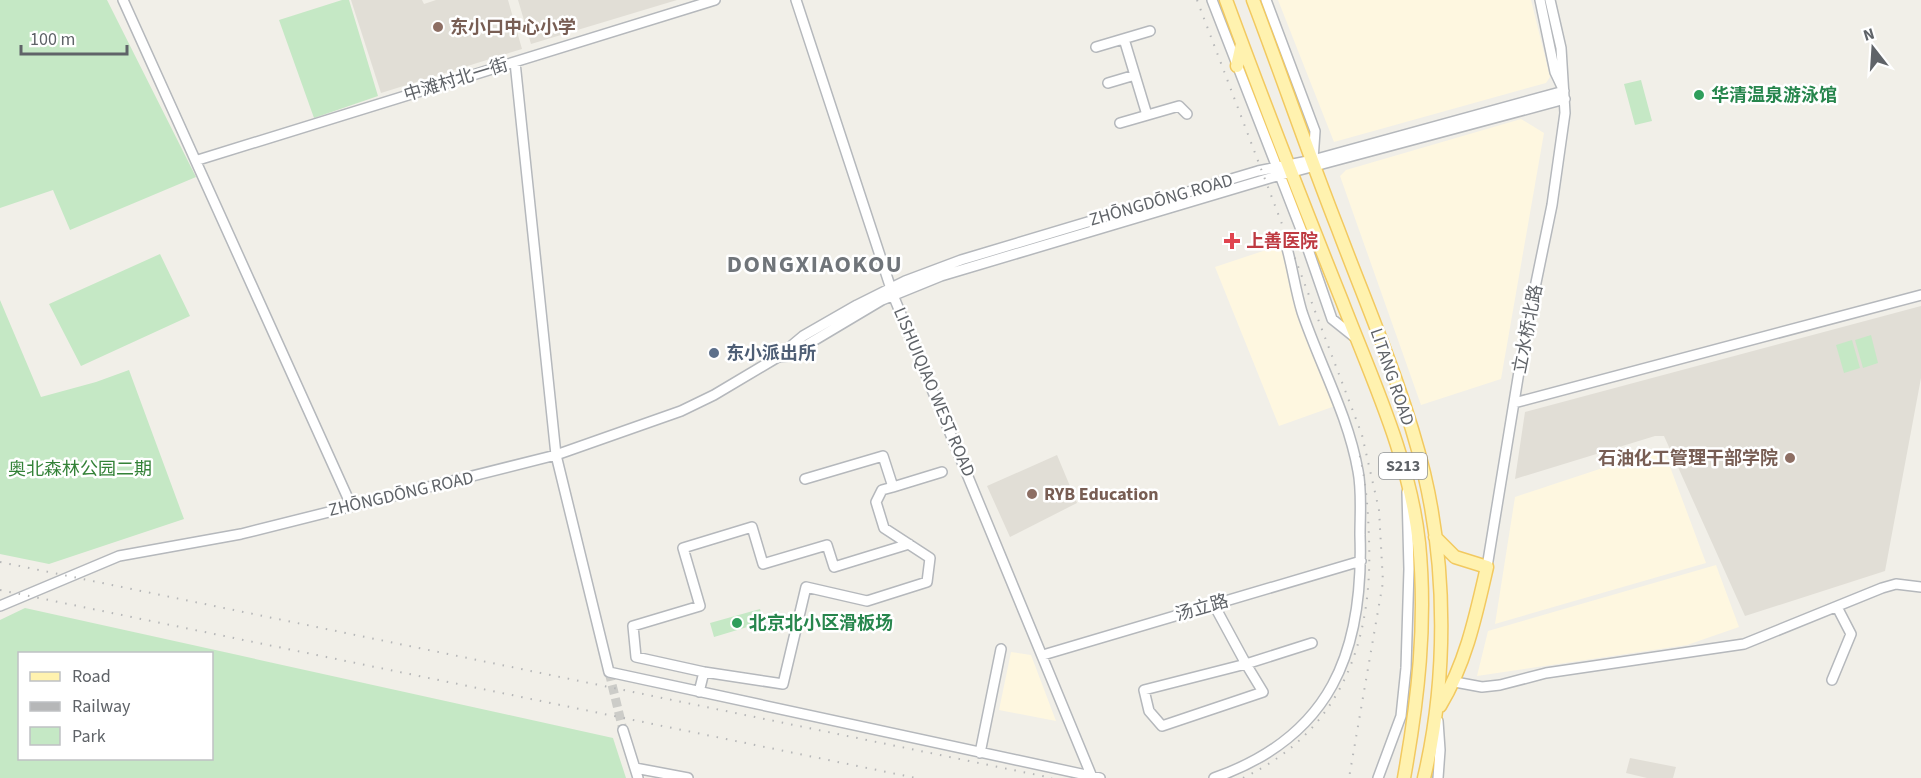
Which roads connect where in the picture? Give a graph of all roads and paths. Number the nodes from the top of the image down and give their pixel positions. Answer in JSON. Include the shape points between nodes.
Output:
{"nodes":[{"id":1,"x":123,"y":0,"type":"edge"},
{"id":2,"x":715,"y":0,"type":"edge"},
{"id":3,"x":796,"y":0,"type":"edge"},
{"id":4,"x":1212,"y":0,"type":"edge"},
{"id":5,"x":1226,"y":0,"type":"edge"},
{"id":6,"x":1253,"y":0,"type":"edge"},
{"id":7,"x":1266,"y":0,"type":"edge"},
{"id":8,"x":1540,"y":0,"type":"edge"},
{"id":9,"x":1550,"y":0,"type":"edge"},
{"id":10,"x":1150,"y":31,"type":"dead end"},
{"id":11,"x":1124,"y":39,"type":"junction"},
{"id":12,"x":1242,"y":44,"type":"junction"},
{"id":13,"x":1096,"y":47,"type":"dead end"},
{"id":14,"x":515,"y":62,"type":"junction"},
{"id":15,"x":1237,"y":66,"type":"junction"},
{"id":16,"x":1135,"y":75,"type":"junction"},
{"id":17,"x":1108,"y":83,"type":"dead end"},
{"id":18,"x":1564,"y":95,"type":"junction"},
{"id":19,"x":1187,"y":114,"type":"dead end"},
{"id":20,"x":1147,"y":115,"type":"junction"},
{"id":21,"x":1120,"y":123,"type":"dead end"},
{"id":22,"x":198,"y":160,"type":"junction"},
{"id":23,"x":1314,"y":163,"type":"junction"},
{"id":24,"x":1291,"y":168,"type":"junction"},
{"id":25,"x":1278,"y":171,"type":"junction"},
{"id":26,"x":1302,"y":232,"type":"junction"},
{"id":27,"x":892,"y":292,"type":"junction"},
{"id":28,"x":1921,"y":295,"type":"edge"},
{"id":29,"x":1357,"y":339,"type":"junction"},
{"id":30,"x":1514,"y":403,"type":"junction"},
{"id":31,"x":556,"y":455,"type":"junction"},
{"id":32,"x":942,"y":472,"type":"dead end"},
{"id":33,"x":1407,"y":478,"type":"junction"},
{"id":34,"x":805,"y":479,"type":"dead end"},
{"id":35,"x":893,"y":487,"type":"junction"},
{"id":36,"x":351,"y":505,"type":"junction"},
{"id":37,"x":1436,"y":537,"type":"junction"},
{"id":38,"x":909,"y":544,"type":"junction"},
{"id":39,"x":1361,"y":561,"type":"junction"},
{"id":40,"x":1487,"y":567,"type":"junction"},
{"id":41,"x":1921,"y":587,"type":"edge"},
{"id":42,"x":1214,"y":605,"type":"junction"},
{"id":43,"x":0,"y":606,"type":"edge"},
{"id":44,"x":1837,"y":608,"type":"junction"},
{"id":45,"x":1312,"y":643,"type":"dead end"},
{"id":46,"x":1001,"y":649,"type":"dead end"},
{"id":47,"x":1042,"y":655,"type":"junction"},
{"id":48,"x":1246,"y":664,"type":"junction"},
{"id":49,"x":704,"y":672,"type":"junction"},
{"id":50,"x":1832,"y":680,"type":"dead end"},
{"id":51,"x":1455,"y":682,"type":"junction"},
{"id":52,"x":699,"y":692,"type":"junction"},
{"id":53,"x":1437,"y":709,"type":"junction"},
{"id":54,"x":622,"y":730,"type":"tunnel mouth"},
{"id":55,"x":980,"y":753,"type":"junction"},
{"id":56,"x":635,"y":768,"type":"junction"},
{"id":57,"x":1096,"y":777,"type":"edge"},
{"id":58,"x":638,"y":778,"type":"edge"},
{"id":59,"x":688,"y":778,"type":"edge"},
{"id":60,"x":1214,"y":778,"type":"edge"},
{"id":61,"x":1378,"y":778,"type":"edge"},
{"id":62,"x":1404,"y":778,"type":"edge"},
{"id":63,"x":1424,"y":778,"type":"edge"},
{"id":64,"x":1438,"y":778,"type":"edge"}],
"edges":[{"from":1,"to":22,"type":"street"},
{"from":2,"to":14,"type":"street","name":"中滩村北一街"},
{"from":3,"to":27,"type":"street","name":"LISHUIQIAO WEST ROAD"},
{"from":4,"to":15,"type":"street","name":"LITANG ROAD"},
{"from":5,"to":12,"type":"main road","name":"LITANG ROAD","number":"S213"},
{"from":6,"to":23,"type":"main road","name":"LITANG ROAD","number":"S213"},
{"from":7,"to":23,"type":"street","name":"LITANG ROAD","number":"S213","via":[[1315,131]]},
{"from":8,"to":18,"type":"street","name":"立水桥北路","via":[[1555,72]]},
{"from":9,"to":18,"type":"street","name":"立水桥北路","via":[[1561,48]]},
{"from":10,"to":11,"type":"street"},
{"from":11,"to":13,"type":"street"},
{"from":11,"to":16,"type":"street"},
{"from":12,"to":15,"type":"main road"},
{"from":12,"to":24,"type":"main road","name":"LITANG ROAD","number":"S213"},
{"from":14,"to":22,"type":"street","name":"中滩村北一街"},
{"from":14,"to":31,"type":"street"},
{"from":15,"to":25,"type":"street","name":"LITANG ROAD"},
{"from":16,"to":17,"type":"street"},
{"from":16,"to":20,"type":"street"},
{"from":18,"to":23,"type":"street","name":"ZHŌNGDŌNG ROAD"},
{"from":18,"to":30,"type":"street","name":"立水桥北路","via":[[1557,177]]},
{"from":19,"to":20,"type":"street","via":[[1179,106]]},
{"from":20,"to":21,"type":"street"},
{"from":22,"to":36,"type":"street"},
{"from":23,"to":24,"type":"street","name":"ZHŌNGDŌNG ROAD"},
{"from":23,"to":37,"type":"main road","name":"LITANG ROAD","number":"S213","via":[[1408,421],[1424,473]]},
{"from":24,"to":25,"type":"street","name":"ZHŌNGDŌNG ROAD"},
{"from":24,"to":29,"type":"main road","name":"LITANG ROAD","number":"S213"},
{"from":25,"to":26,"type":"street","name":"LITANG ROAD"},
{"from":25,"to":27,"type":"street","name":"ZHŌNGDŌNG ROAD"},
{"from":26,"to":29,"type":"street","name":"LITANG ROAD","via":[[1332,320]]},
{"from":26,"to":39,"type":"street","via":[[1285,241],[1302,310],[1348,432],[1358,472]]},
{"from":27,"to":31,"type":"street","name":"ZHŌNGDŌNG ROAD","via":[[788,356],[778,357],[714,395],[681,411]]},
{"from":27,"to":47,"type":"street","name":"LISHUIQIAO WEST ROAD"},
{"from":28,"to":30,"type":"street"},
{"from":29,"to":33,"type":"main road","name":"LITANG ROAD","number":"S213"},
{"from":30,"to":40,"type":"street","name":"立水桥北路"},
{"from":31,"to":36,"type":"street","name":"ZHŌNGDŌNG ROAD","via":[[450,484]]},
{"from":31,"to":52,"type":"street","via":[[609,672]]},
{"from":32,"to":35,"type":"street"},
{"from":33,"to":61,"type":"street","name":"LITANG ROAD","number":"S213","via":[[1406,669],[1401,716]]},
{"from":33,"to":62,"type":"main road","name":"LITANG ROAD","number":"S213","via":[[1419,543],[1422,617],[1416,707]]},
{"from":34,"to":35,"type":"street","via":[[883,456]]},
{"from":35,"to":38,"type":"street","via":[[882,490],[876,502],[884,528]]},
{"from":36,"to":43,"type":"street","name":"ZHŌNGDŌNG ROAD","via":[[241,534],[119,556]]},
{"from":37,"to":40,"type":"main road","via":[[1455,557]]},
{"from":37,"to":53,"type":"main road","name":"LITANG ROAD","number":"S213","via":[[1441,647]]},
{"from":38,"to":49,"type":"street","via":[[930,558],[927,582],[867,601],[806,587],[783,684]]},
{"from":38,"to":49,"type":"street","via":[[834,567],[827,545],[763,564],[752,527],[683,548],[700,606],[633,626],[636,657]]},
{"from":39,"to":42,"type":"street","name":"汤立路"},
{"from":39,"to":60,"type":"street","via":[[1356,627],[1338,678],[1311,716],[1278,748]]},
{"from":40,"to":51,"type":"main road"},
{"from":41,"to":44,"type":"street","via":[[1896,584]]},
{"from":42,"to":47,"type":"street","name":"汤立路"},
{"from":42,"to":48,"type":"street"},
{"from":44,"to":50,"type":"street","via":[[1851,634]]},
{"from":44,"to":51,"type":"street","via":[[1744,644],[1546,673],[1500,685],[1482,687]]},
{"from":45,"to":48,"type":"street"},
{"from":46,"to":55,"type":"street"},
{"from":47,"to":57,"type":"street","name":"LISHUIQIAO WEST ROAD"},
{"from":48,"to":48,"type":"street","via":[[1263,692],[1162,726],[1149,711],[1144,690]]},
{"from":49,"to":52,"type":"street"},
{"from":51,"to":53,"type":"main road"},
{"from":52,"to":55,"type":"street"},
{"from":53,"to":63,"type":"main road","name":"LITANG ROAD","number":"S213"},
{"from":53,"to":64,"type":"street","name":"LITANG ROAD","number":"S213"},
{"from":54,"to":56,"type":"street"},
{"from":55,"to":57,"type":"street"},
{"from":56,"to":58,"type":"street"},
{"from":56,"to":59,"type":"street"}]}
